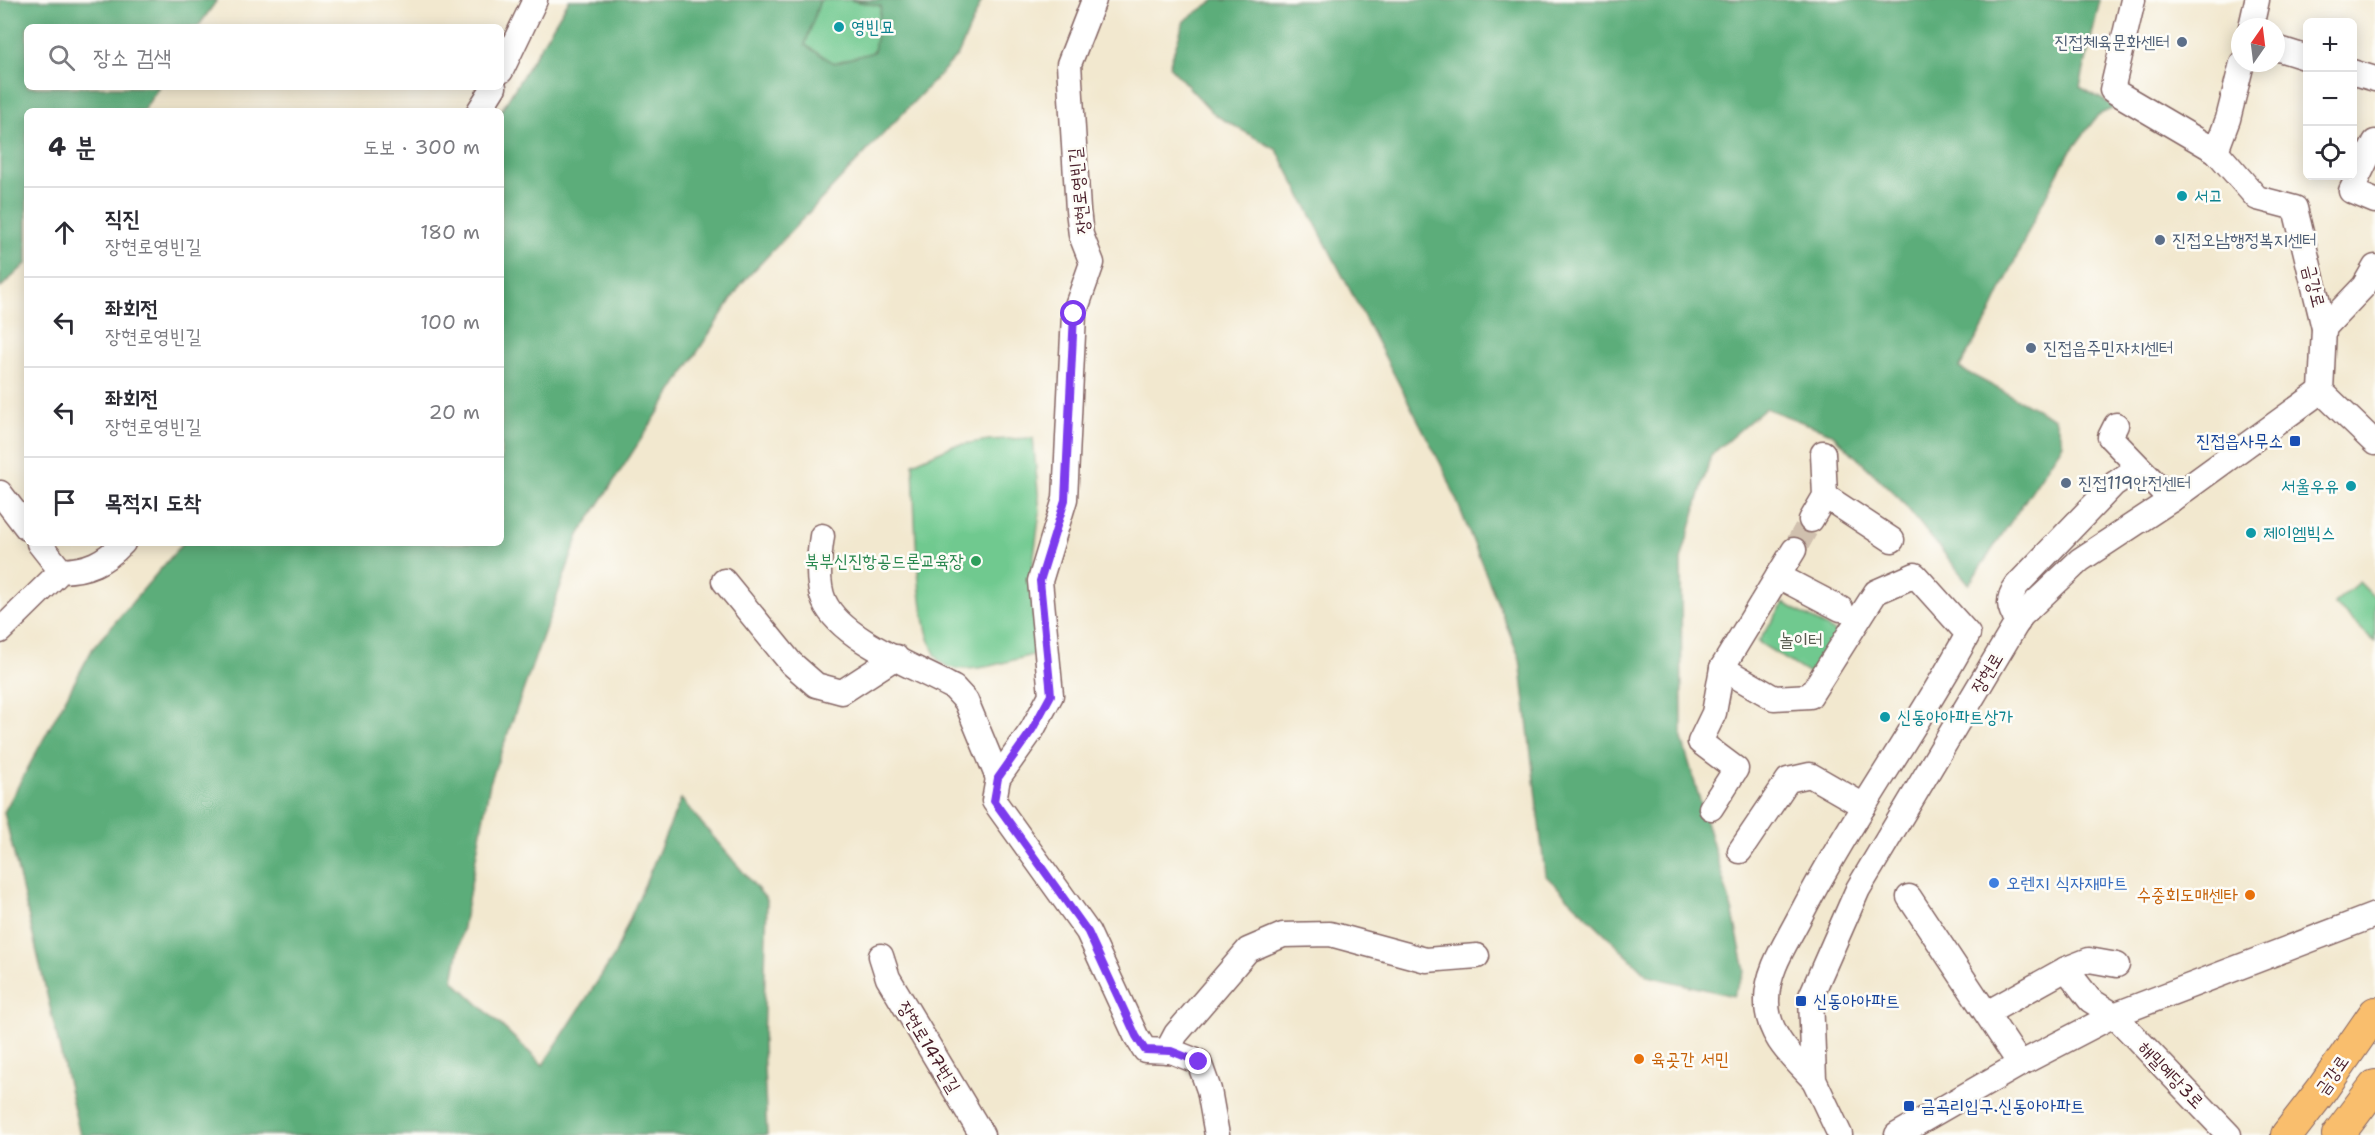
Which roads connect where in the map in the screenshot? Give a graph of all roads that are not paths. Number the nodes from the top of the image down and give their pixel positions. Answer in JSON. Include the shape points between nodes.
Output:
{"nodes":[{"id":1,"x":535,"y":0,"type":"edge"},
{"id":2,"x":1094,"y":0,"type":"edge"},
{"id":3,"x":2133,"y":0,"type":"edge"},
{"id":4,"x":2257,"y":0,"type":"edge"},
{"id":5,"x":2253,"y":18,"type":"edge"},
{"id":6,"x":2285,"y":51,"type":"edge"},
{"id":7,"x":2303,"y":57,"type":"edge"},
{"id":8,"x":504,"y":65,"type":"edge"},
{"id":9,"x":2240,"y":72,"type":"edge"},
{"id":10,"x":2357,"y":74,"type":"edge"},
{"id":11,"x":2375,"y":79,"type":"edge"},
{"id":12,"x":492,"y":90,"type":"edge"},
{"id":13,"x":481,"y":108,"type":"edge"},
{"id":14,"x":2375,"y":142,"type":"edge"},
{"id":15,"x":2216,"y":152,"type":"junction"},
{"id":16,"x":2375,"y":201,"type":"edge"},
{"id":17,"x":2375,"y":267,"type":"edge"},
{"id":18,"x":2324,"y":328,"type":"junction"},
{"id":19,"x":2321,"y":391,"type":"junction"},
{"id":20,"x":2116,"y":425,"type":"dead end"},
{"id":21,"x":2375,"y":444,"type":"edge"},
{"id":22,"x":1822,"y":453,"type":"dead end"},
{"id":23,"x":2138,"y":468,"type":"junction"},
{"id":24,"x":0,"y":493,"type":"edge"},
{"id":25,"x":1825,"y":496,"type":"junction"},
{"id":26,"x":2171,"y":500,"type":"junction"},
{"id":27,"x":1811,"y":520,"type":"tunnel mouth"},
{"id":28,"x":24,"y":524,"type":"edge"},
{"id":29,"x":822,"y":536,"type":"dead end"},
{"id":30,"x":1892,"y":540,"type":"dead end"},
{"id":31,"x":41,"y":546,"type":"edge"},
{"id":32,"x":120,"y":546,"type":"edge"},
{"id":33,"x":1794,"y":550,"type":"tunnel mouth"},
{"id":34,"x":61,"y":571,"type":"junction"},
{"id":35,"x":1778,"y":576,"type":"junction"},
{"id":36,"x":724,"y":581,"type":"dead end"},
{"id":37,"x":1841,"y":609,"type":"dead end"},
{"id":38,"x":2018,"y":622,"type":"junction"},
{"id":39,"x":0,"y":631,"type":"edge"},
{"id":40,"x":896,"y":657,"type":"junction"},
{"id":41,"x":1722,"y":668,"type":"junction"},
{"id":42,"x":998,"y":778,"type":"junction"},
{"id":43,"x":1864,"y":806,"type":"junction"},
{"id":44,"x":1711,"y":808,"type":"dead end"},
{"id":45,"x":1740,"y":851,"type":"dead end"},
{"id":46,"x":1909,"y":897,"type":"dead end"},
{"id":47,"x":2375,"y":915,"type":"edge"},
{"id":48,"x":881,"y":956,"type":"dead end"},
{"id":49,"x":1477,"y":956,"type":"dead end"},
{"id":50,"x":2117,"y":965,"type":"dead end"},
{"id":51,"x":2066,"y":969,"type":"junction"},
{"id":52,"x":1987,"y":1013,"type":"junction"},
{"id":53,"x":2375,"y":1013,"type":"edge"},
{"id":54,"x":2114,"y":1015,"type":"junction"},
{"id":55,"x":1167,"y":1051,"type":"junction"},
{"id":56,"x":2020,"y":1064,"type":"junction"},
{"id":57,"x":1814,"y":1080,"type":"junction"},
{"id":58,"x":2375,"y":1086,"type":"edge"},
{"id":59,"x":2375,"y":1098,"type":"edge"},
{"id":60,"x":982,"y":1135,"type":"edge"},
{"id":61,"x":1217,"y":1135,"type":"edge"},
{"id":62,"x":1840,"y":1135,"type":"edge"},
{"id":63,"x":1897,"y":1135,"type":"edge"},
{"id":64,"x":2229,"y":1135,"type":"edge"},
{"id":65,"x":2287,"y":1135,"type":"edge"},
{"id":66,"x":2338,"y":1135,"type":"edge"},
{"id":67,"x":2351,"y":1135,"type":"edge"}],
"edges":[{"from":1,"to":8,"type":"street"},
{"from":2,"to":42,"type":"street","name":"장현로영빈길","via":[[1069,64],[1078,210],[1092,263],[1074,314],[1065,500],[1040,581],[1051,695]]},
{"from":3,"to":15,"type":"street","via":[[2112,90]]},
{"from":4,"to":5,"type":"street"},
{"from":6,"to":7,"type":"street"},
{"from":9,"to":15,"type":"street"},
{"from":10,"to":11,"type":"street"},
{"from":12,"to":13,"type":"street"},
{"from":14,"to":16,"type":"street","via":[[2351,191]]},
{"from":15,"to":18,"type":"street","name":"금강로","via":[[2257,198],[2295,208]]},
{"from":17,"to":18,"type":"street","via":[[2364,286]]},
{"from":18,"to":19,"type":"street","name":"금강로"},
{"from":19,"to":21,"type":"street"},
{"from":19,"to":26,"type":"street","name":"장현로"},
{"from":20,"to":23,"type":"street","via":[[2110,437]]},
{"from":22,"to":25,"type":"street"},
{"from":23,"to":26,"type":"street"},
{"from":23,"to":38,"type":"street","via":[[2114,484],[2017,585],[2009,596],[2009,609]]},
{"from":24,"to":28,"type":"street"},
{"from":25,"to":27,"type":"street"},
{"from":25,"to":30,"type":"street"},
{"from":26,"to":38,"type":"street","name":"장현로","via":[[2080,560]]},
{"from":29,"to":40,"type":"street","via":[[819,554],[823,599],[833,616],[856,635]]},
{"from":31,"to":34,"type":"street"},
{"from":32,"to":34,"type":"street","via":[[108,559],[84,570]]},
{"from":33,"to":35,"type":"street"},
{"from":34,"to":39,"type":"street"},
{"from":35,"to":37,"type":"street"},
{"from":35,"to":41,"type":"street"},
{"from":36,"to":40,"type":"street","via":[[791,663],[816,685],[842,692]]},
{"from":38,"to":57,"type":"street","name":"장현로","via":[[1858,890],[1825,964],[1811,996]]},
{"from":40,"to":42,"type":"street","via":[[954,688],[966,701]]},
{"from":41,"to":43,"type":"street","via":[[1774,698],[1810,696],[1876,592],[1915,575],[1968,634]]},
{"from":41,"to":44,"type":"street","via":[[1713,713],[1700,742],[1736,770]]},
{"from":42,"to":55,"type":"street","via":[[994,801],[1088,932],[1136,1036],[1145,1050]]},
{"from":43,"to":45,"type":"street","via":[[1810,775],[1788,780]]},
{"from":43,"to":57,"type":"street","via":[[1826,867],[1769,976],[1767,1001],[1772,1026],[1781,1045]]},
{"from":46,"to":52,"type":"street"},
{"from":47,"to":54,"type":"street"},
{"from":48,"to":60,"type":"street","name":"장현로147번길","via":[[888,978]]},
{"from":49,"to":55,"type":"street","via":[[1426,960],[1330,934],[1283,935],[1248,950],[1176,1034]]},
{"from":50,"to":51,"type":"street","via":[[2089,960]]},
{"from":51,"to":52,"type":"street"},
{"from":51,"to":54,"type":"street","name":"해밀예당3로","via":[[2090,1000]]},
{"from":52,"to":56,"type":"street"},
{"from":53,"to":65,"type":"main road","name":"금강로"},
{"from":54,"to":56,"type":"street"},
{"from":54,"to":64,"type":"street","name":"해밀예당3로"},
{"from":55,"to":61,"type":"street","via":[[1199,1062],[1209,1090]]},
{"from":56,"to":63,"type":"street"},
{"from":57,"to":62,"type":"street","name":"장현로"},
{"from":58,"to":66,"type":"main road"},
{"from":59,"to":67,"type":"main road"}]}
